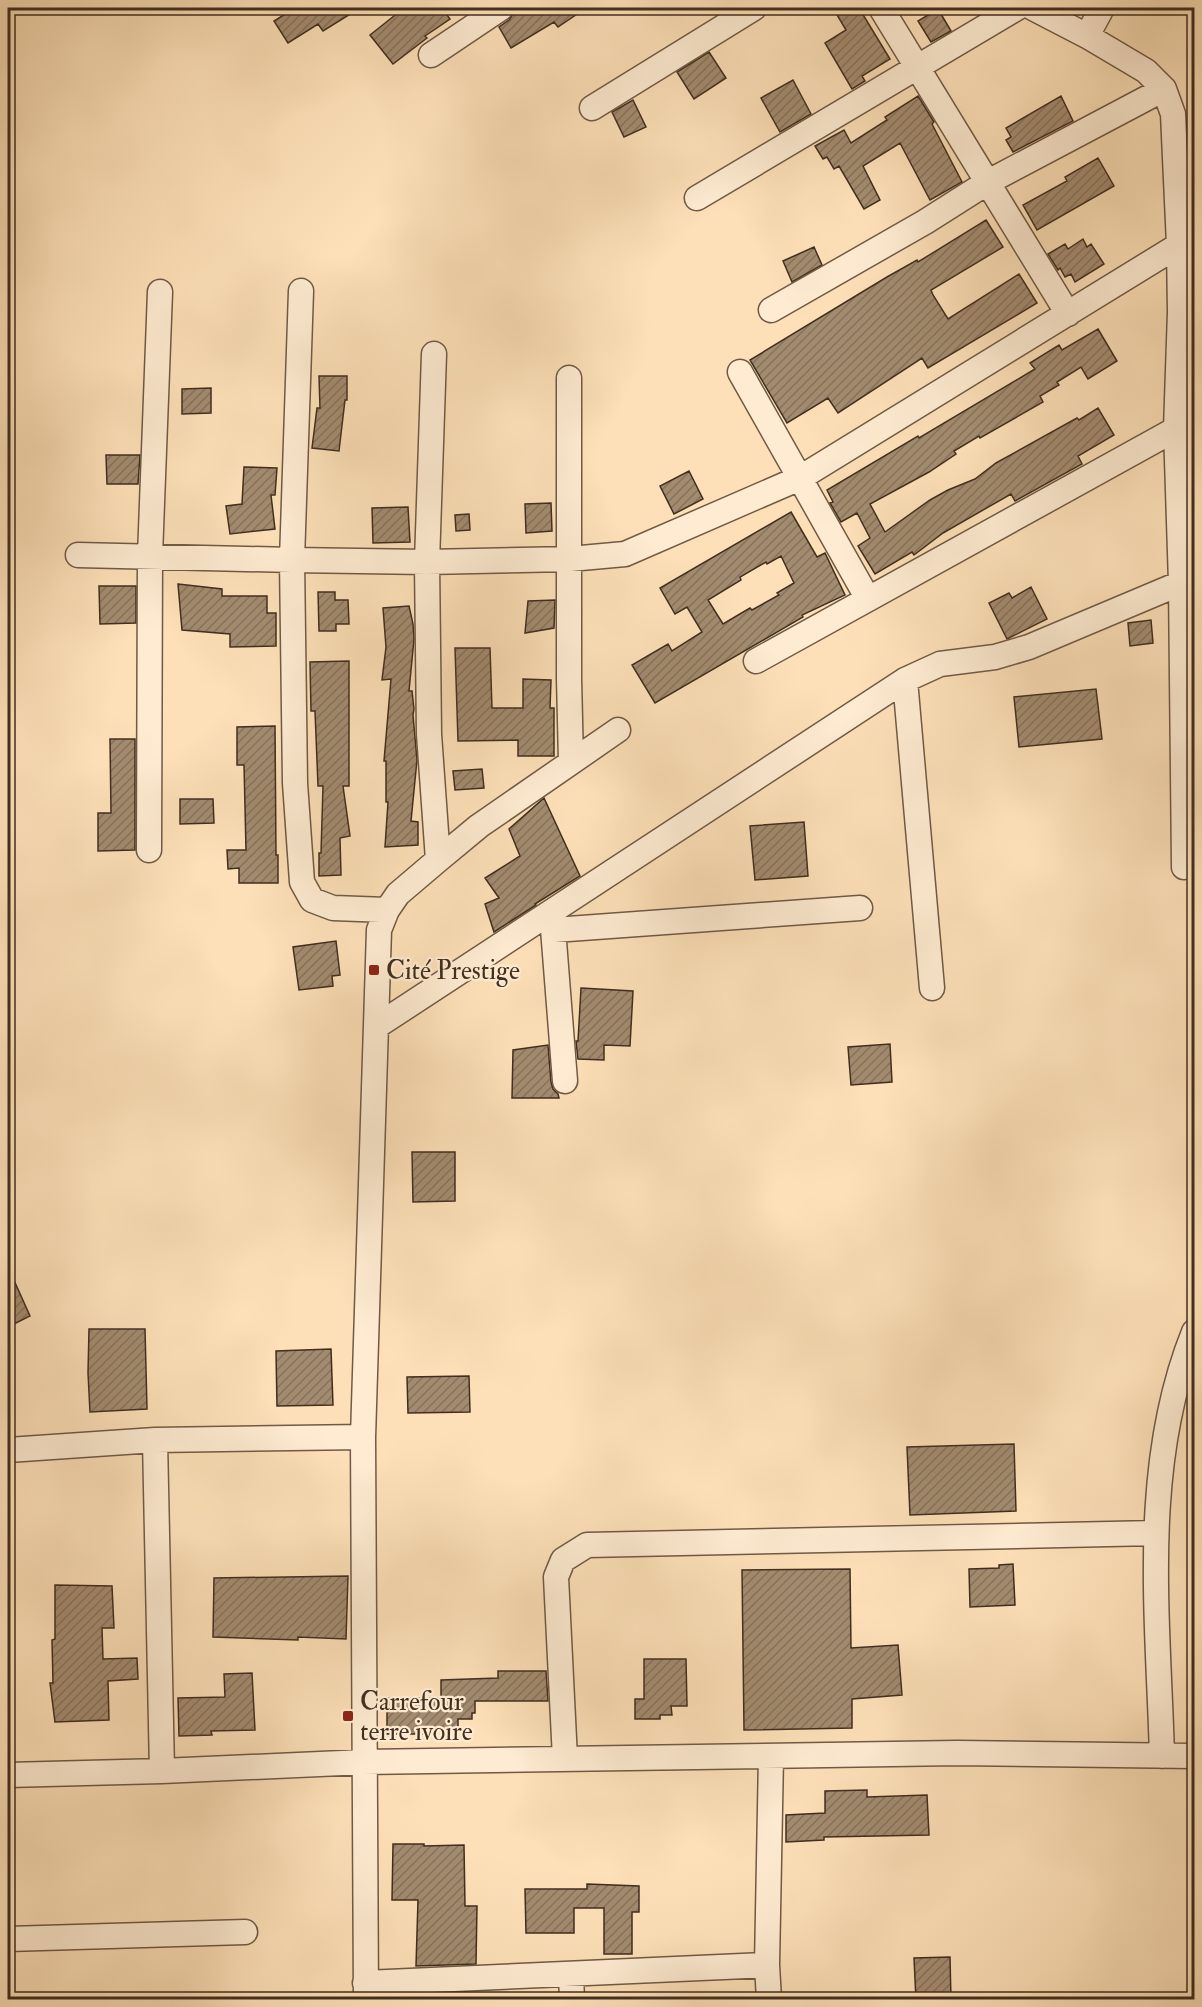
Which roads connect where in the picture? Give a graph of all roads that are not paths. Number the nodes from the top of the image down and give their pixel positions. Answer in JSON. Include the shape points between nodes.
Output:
{"nodes":[{"id":1,"x":501,"y":8,"type":"edge"},
{"id":2,"x":754,"y":8,"type":"edge"},
{"id":3,"x":881,"y":8,"type":"edge"},
{"id":4,"x":1017,"y":8,"type":"edge"},
{"id":5,"x":1033,"y":8,"type":"edge"},
{"id":6,"x":1102,"y":8,"type":"edge"},
{"id":7,"x":1087,"y":36,"type":"junction"},
{"id":8,"x":431,"y":55,"type":"dead end"},
{"id":9,"x":918,"y":67,"type":"junction"},
{"id":10,"x":1164,"y":89,"type":"junction"},
{"id":11,"x":592,"y":108,"type":"dead end"},
{"id":12,"x":1185,"y":177,"type":"edge"},
{"id":13,"x":988,"y":182,"type":"junction"},
{"id":14,"x":697,"y":198,"type":"dead end"},
{"id":15,"x":1179,"y":245,"type":"junction"},
{"id":16,"x":302,"y":291,"type":"dead end"},
{"id":17,"x":160,"y":292,"type":"dead end"},
{"id":18,"x":771,"y":309,"type":"dead end"},
{"id":19,"x":1187,"y":312,"type":"edge"},
{"id":20,"x":1068,"y":314,"type":"junction"},
{"id":21,"x":434,"y":354,"type":"dead end"},
{"id":22,"x":740,"y":372,"type":"dead end"},
{"id":23,"x":569,"y":378,"type":"dead end"},
{"id":24,"x":1182,"y":436,"type":"edge"},
{"id":25,"x":800,"y":478,"type":"junction"},
{"id":26,"x":78,"y":555,"type":"dead end"},
{"id":27,"x":150,"y":556,"type":"junction"},
{"id":28,"x":570,"y":559,"type":"junction"},
{"id":29,"x":292,"y":560,"type":"junction"},
{"id":30,"x":427,"y":562,"type":"junction"},
{"id":31,"x":1188,"y":583,"type":"edge"},
{"id":32,"x":868,"y":599,"type":"junction"},
{"id":33,"x":756,"y":661,"type":"dead end"},
{"id":34,"x":905,"y":680,"type":"junction"},
{"id":35,"x":618,"y":730,"type":"dead end"},
{"id":36,"x":1189,"y":738,"type":"edge"},
{"id":37,"x":571,"y":762,"type":"junction"},
{"id":38,"x":149,"y":850,"type":"dead end"},
{"id":39,"x":438,"y":860,"type":"junction"},
{"id":40,"x":1184,"y":867,"type":"dead end"},
{"id":41,"x":860,"y":908,"type":"dead end"},
{"id":42,"x":387,"y":910,"type":"junction"},
{"id":43,"x":553,"y":921,"type":"junction"},
{"id":44,"x":932,"y":988,"type":"dead end"},
{"id":45,"x":376,"y":1026,"type":"junction"},
{"id":46,"x":565,"y":1081,"type":"dead end"},
{"id":47,"x":1194,"y":1332,"type":"edge"},
{"id":48,"x":363,"y":1437,"type":"junction"},
{"id":49,"x":155,"y":1440,"type":"junction"},
{"id":50,"x":8,"y":1450,"type":"edge"},
{"id":51,"x":1156,"y":1533,"type":"junction"},
{"id":52,"x":771,"y":1756,"type":"junction"},
{"id":53,"x":1162,"y":1756,"type":"junction"},
{"id":54,"x":1194,"y":1756,"type":"edge"},
{"id":55,"x":565,"y":1759,"type":"junction"},
{"id":56,"x":364,"y":1762,"type":"junction"},
{"id":57,"x":162,"y":1771,"type":"junction"},
{"id":58,"x":8,"y":1775,"type":"edge"},
{"id":59,"x":245,"y":1932,"type":"dead end"},
{"id":60,"x":8,"y":1939,"type":"edge"},
{"id":61,"x":767,"y":1965,"type":"junction"},
{"id":62,"x":571,"y":1975,"type":"junction"},
{"id":63,"x":366,"y":1991,"type":"edge"},
{"id":64,"x":572,"y":2000,"type":"edge"},
{"id":65,"x":769,"y":2000,"type":"edge"}],
"edges":[{"from":1,"to":8,"type":"street"},
{"from":2,"to":11,"type":"street"},
{"from":3,"to":9,"type":"street"},
{"from":4,"to":9,"type":"street"},
{"from":5,"to":7,"type":"street"},
{"from":6,"to":7,"type":"street"},
{"from":7,"to":10,"type":"street","via":[[1146,71]]},
{"from":9,"to":13,"type":"street"},
{"from":9,"to":14,"type":"street"},
{"from":10,"to":12,"type":"street"},
{"from":10,"to":13,"type":"street"},
{"from":12,"to":15,"type":"street"},
{"from":13,"to":18,"type":"street"},
{"from":13,"to":20,"type":"street"},
{"from":15,"to":19,"type":"street"},
{"from":15,"to":20,"type":"street"},
{"from":16,"to":29,"type":"street"},
{"from":17,"to":27,"type":"street"},
{"from":19,"to":24,"type":"street"},
{"from":20,"to":25,"type":"street"},
{"from":21,"to":30,"type":"street"},
{"from":22,"to":25,"type":"street"},
{"from":23,"to":28,"type":"street"},
{"from":24,"to":31,"type":"street"},
{"from":24,"to":32,"type":"street"},
{"from":25,"to":28,"type":"street","via":[[625,554]]},
{"from":25,"to":32,"type":"street"},
{"from":26,"to":27,"type":"street"},
{"from":27,"to":29,"type":"street"},
{"from":27,"to":38,"type":"street"},
{"from":28,"to":30,"type":"street"},
{"from":28,"to":37,"type":"street"},
{"from":29,"to":30,"type":"street"},
{"from":29,"to":42,"type":"street","via":[[295,783],[302,882],[312,900],[333,908]]},
{"from":30,"to":39,"type":"street","via":[[429,734]]},
{"from":31,"to":34,"type":"street","via":[[1029,647],[995,657],[940,664]]},
{"from":31,"to":36,"type":"street"},
{"from":32,"to":33,"type":"street"},
{"from":34,"to":43,"type":"street"},
{"from":34,"to":44,"type":"street"},
{"from":35,"to":37,"type":"street"},
{"from":36,"to":40,"type":"street"},
{"from":37,"to":39,"type":"street","via":[[478,826]]},
{"from":39,"to":42,"type":"street","via":[[398,894]]},
{"from":41,"to":43,"type":"street"},
{"from":42,"to":45,"type":"street","via":[[379,930]]},
{"from":43,"to":45,"type":"street"},
{"from":43,"to":46,"type":"street"},
{"from":45,"to":48,"type":"street"},
{"from":47,"to":51,"type":"street","via":[[1164,1440]]},
{"from":48,"to":49,"type":"street"},
{"from":48,"to":56,"type":"street"},
{"from":49,"to":50,"type":"street"},
{"from":49,"to":57,"type":"street"},
{"from":51,"to":53,"type":"street"},
{"from":51,"to":55,"type":"street","via":[[587,1545],[563,1560],[555,1577]]},
{"from":52,"to":53,"type":"street"},
{"from":52,"to":55,"type":"street"},
{"from":52,"to":61,"type":"street"},
{"from":53,"to":54,"type":"street"},
{"from":55,"to":56,"type":"street"},
{"from":56,"to":57,"type":"street"},
{"from":56,"to":63,"type":"street"},
{"from":57,"to":58,"type":"street"},
{"from":59,"to":60,"type":"street"},
{"from":61,"to":62,"type":"street"},
{"from":61,"to":65,"type":"street"},
{"from":62,"to":63,"type":"street"},
{"from":62,"to":64,"type":"street"}]}
